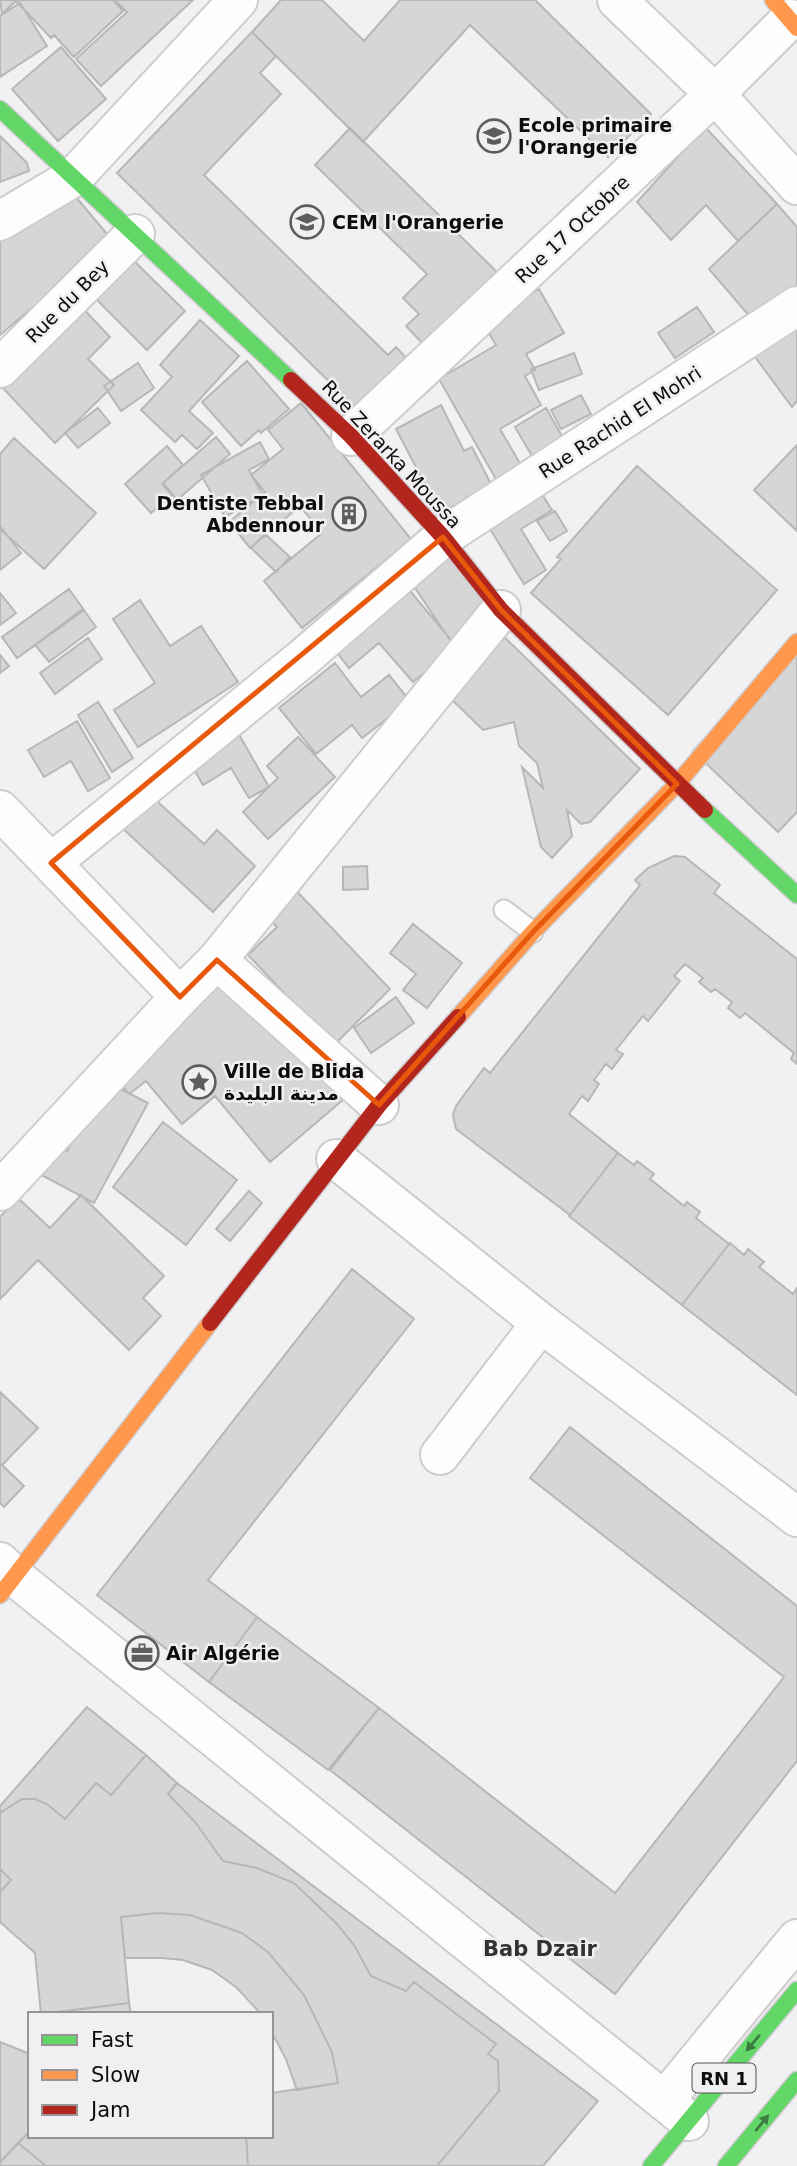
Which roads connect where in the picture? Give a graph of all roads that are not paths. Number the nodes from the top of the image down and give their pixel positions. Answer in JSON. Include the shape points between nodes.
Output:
{"nodes":[{"id":1,"x":238,"y":0,"type":"edge"},
{"id":2,"x":617,"y":0,"type":"edge"},
{"id":3,"x":787,"y":16,"type":"edge"},
{"id":4,"x":715,"y":94,"type":"junction"},
{"id":5,"x":0,"y":109,"type":"edge"},
{"id":6,"x":74,"y":177,"type":"junction"},
{"id":7,"x":797,"y":185,"type":"edge"},
{"id":8,"x":0,"y":221,"type":"edge"},
{"id":9,"x":135,"y":234,"type":"junction"},
{"id":10,"x":797,"y":306,"type":"edge"},
{"id":11,"x":0,"y":368,"type":"edge"},
{"id":12,"x":351,"y":436,"type":"junction"},
{"id":13,"x":443,"y":537,"type":"junction"},
{"id":14,"x":501,"y":610,"type":"junction"},
{"id":15,"x":797,"y":642,"type":"edge"},
{"id":16,"x":677,"y":784,"type":"junction"},
{"id":17,"x":0,"y":810,"type":"edge"},
{"id":18,"x":51,"y":863,"type":"junction"},
{"id":19,"x":797,"y":895,"type":"edge"},
{"id":20,"x":504,"y":910,"type":"dead end"},
{"id":21,"x":533,"y":932,"type":"junction"},
{"id":22,"x":217,"y":960,"type":"junction"},
{"id":23,"x":180,"y":997,"type":"junction"},
{"id":24,"x":379,"y":1105,"type":"junction"},
{"id":25,"x":336,"y":1159,"type":"junction"},
{"id":26,"x":0,"y":1191,"type":"edge"},
{"id":27,"x":541,"y":1323,"type":"junction"},
{"id":28,"x":440,"y":1455,"type":"dead end"},
{"id":29,"x":797,"y":1517,"type":"edge"},
{"id":30,"x":5,"y":1578,"type":"edge"},
{"id":31,"x":797,"y":1939,"type":"edge"},
{"id":32,"x":797,"y":1990,"type":"edge"},
{"id":33,"x":797,"y":2080,"type":"edge"},
{"id":34,"x":677,"y":2111,"type":"junction"},
{"id":35,"x":652,"y":2166,"type":"edge"},
{"id":36,"x":726,"y":2166,"type":"edge"}],
"edges":[{"from":1,"to":6,"type":"street"},
{"from":2,"to":4,"type":"street"},
{"from":3,"to":4,"type":"street","name":"Rue 17 Octobre"},
{"from":4,"to":7,"type":"street"},
{"from":4,"to":12,"type":"street","name":"Rue 17 Octobre"},
{"from":5,"to":6,"type":"street","name":"Rue Zerarka Moussa"},
{"from":6,"to":8,"type":"street"},
{"from":6,"to":9,"type":"street","name":"Rue Zerarka Moussa"},
{"from":9,"to":11,"type":"street","name":"Rue du Bey"},
{"from":9,"to":12,"type":"street","name":"Rue Zerarka Moussa"},
{"from":10,"to":13,"type":"street","name":"Rue Rachid El Mohri"},
{"from":12,"to":13,"type":"street","name":"Rue Zerarka Moussa"},
{"from":13,"to":14,"type":"street","name":"Rue Zerarka Moussa"},
{"from":13,"to":18,"type":"street","name":"Rue Rachid El Mohri","via":[[303,658]]},
{"from":14,"to":16,"type":"street","name":"Rue Zerarka Moussa"},
{"from":14,"to":22,"type":"street"},
{"from":15,"to":16,"type":"street"},
{"from":16,"to":19,"type":"street","name":"Rue Zerarka Moussa"},
{"from":16,"to":21,"type":"street"},
{"from":17,"to":18,"type":"street"},
{"from":18,"to":23,"type":"street"},
{"from":20,"to":21,"type":"lane"},
{"from":21,"to":24,"type":"street"},
{"from":22,"to":23,"type":"street"},
{"from":22,"to":24,"type":"street"},
{"from":23,"to":26,"type":"street"},
{"from":24,"to":25,"type":"street"},
{"from":25,"to":27,"type":"street"},
{"from":25,"to":30,"type":"street"},
{"from":27,"to":28,"type":"street"},
{"from":27,"to":29,"type":"street"},
{"from":30,"to":34,"type":"street"},
{"from":31,"to":34,"type":"street"},
{"from":32,"to":34,"type":"street","number":"RN 1","one_way":true},
{"from":36,"to":33,"type":"street","number":"RN 1","one_way":true},
{"from":34,"to":35,"type":"street","number":"RN 1"}]}
